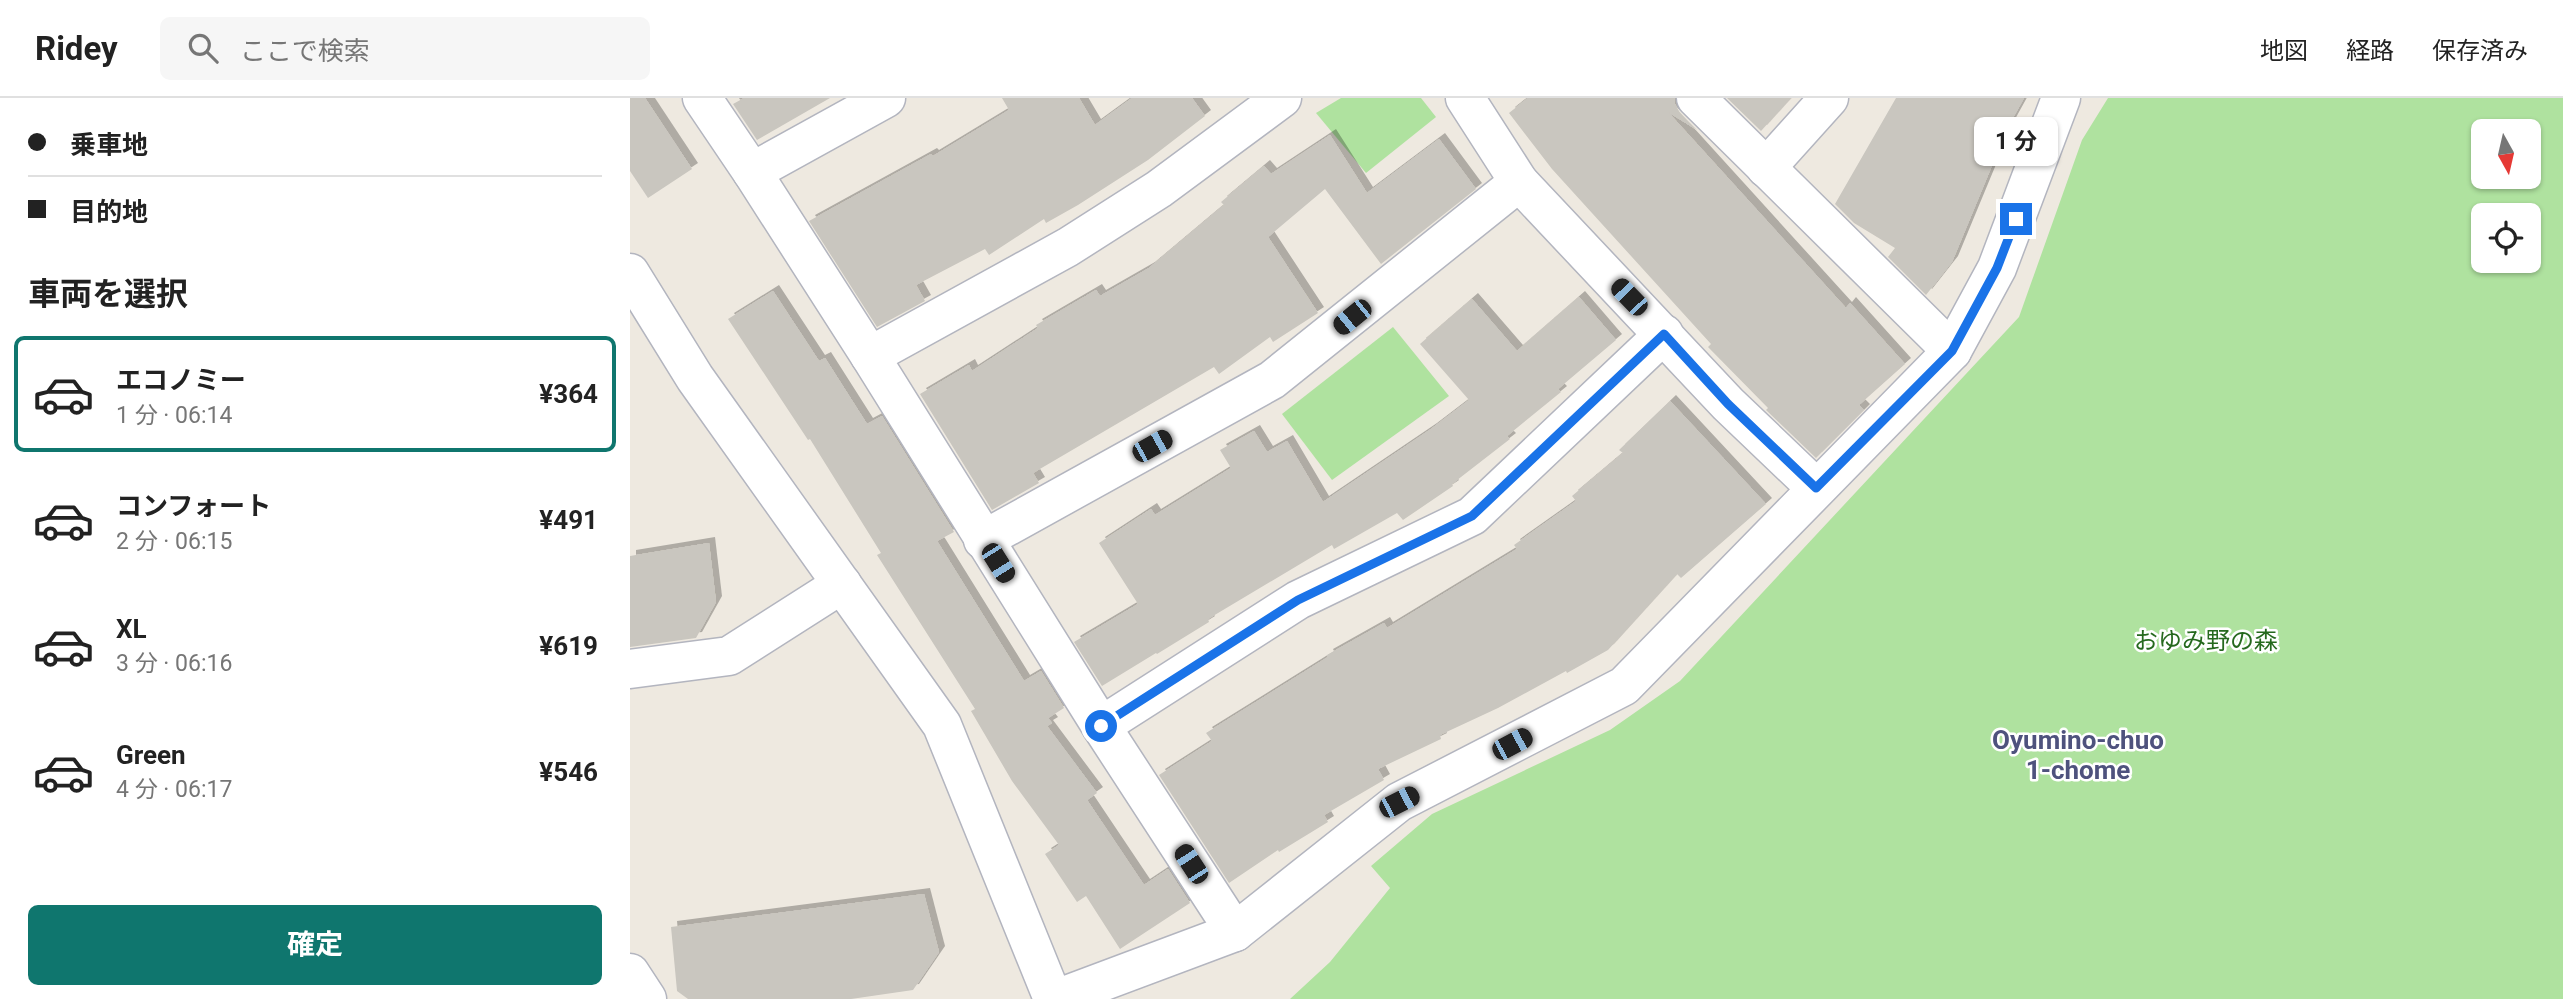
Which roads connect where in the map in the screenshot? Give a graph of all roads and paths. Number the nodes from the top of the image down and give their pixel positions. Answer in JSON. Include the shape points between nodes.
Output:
{"nodes":[{"id":1,"x":702,"y":98,"type":"edge"},
{"id":2,"x":886,"y":98,"type":"edge"},
{"id":3,"x":1282,"y":98,"type":"edge"},
{"id":4,"x":1465,"y":98,"type":"edge"},
{"id":5,"x":1696,"y":98,"type":"edge"},
{"id":6,"x":1829,"y":98,"type":"edge"},
{"id":7,"x":2061,"y":98,"type":"edge"},
{"id":8,"x":1766,"y":168,"type":"junction"},
{"id":9,"x":752,"y":172,"type":"junction"},
{"id":10,"x":1519,"y":182,"type":"junction"},
{"id":11,"x":630,"y":273,"type":"edge"},
{"id":12,"x":1664,"y":334,"type":"junction"},
{"id":13,"x":1952,"y":351,"type":"junction"},
{"id":14,"x":870,"y":356,"type":"junction"},
{"id":15,"x":1816,"y":488,"type":"junction"},
{"id":16,"x":983,"y":540,"type":"junction"},
{"id":17,"x":842,"y":584,"type":"junction"},
{"id":18,"x":630,"y":669,"type":"edge"},
{"id":19,"x":1101,"y":726,"type":"junction"},
{"id":20,"x":1235,"y":932,"type":"junction"},
{"id":21,"x":630,"y":973,"type":"edge"},
{"id":22,"x":647,"y":999,"type":"edge"},
{"id":23,"x":1054,"y":999,"type":"edge"}],
"edges":[{"from":1,"to":9,"type":"street"},
{"from":2,"to":9,"type":"street"},
{"from":3,"to":14,"type":"street","via":[[1159,188],[1068,247]]},
{"from":4,"to":10,"type":"street"},
{"from":5,"to":8,"type":"street"},
{"from":6,"to":8,"type":"street"},
{"from":7,"to":13,"type":"street","via":[[1997,268]]},
{"from":8,"to":13,"type":"street"},
{"from":9,"to":14,"type":"street"},
{"from":10,"to":12,"type":"street"},
{"from":10,"to":16,"type":"street","via":[[1272,380]]},
{"from":11,"to":17,"type":"street","via":[[695,377]]},
{"from":12,"to":15,"type":"street","via":[[1728,404]]},
{"from":12,"to":19,"type":"street","via":[[1472,516],[1298,600]]},
{"from":13,"to":15,"type":"street"},
{"from":14,"to":16,"type":"street"},
{"from":15,"to":20,"type":"street","via":[[1624,686],[1399,802]]},
{"from":16,"to":19,"type":"street"},
{"from":17,"to":18,"type":"street","via":[[729,656]]},
{"from":17,"to":23,"type":"street","via":[[942,725]]},
{"from":19,"to":20,"type":"street"},
{"from":20,"to":23,"type":"street"},
{"from":21,"to":22,"type":"street"}]}
